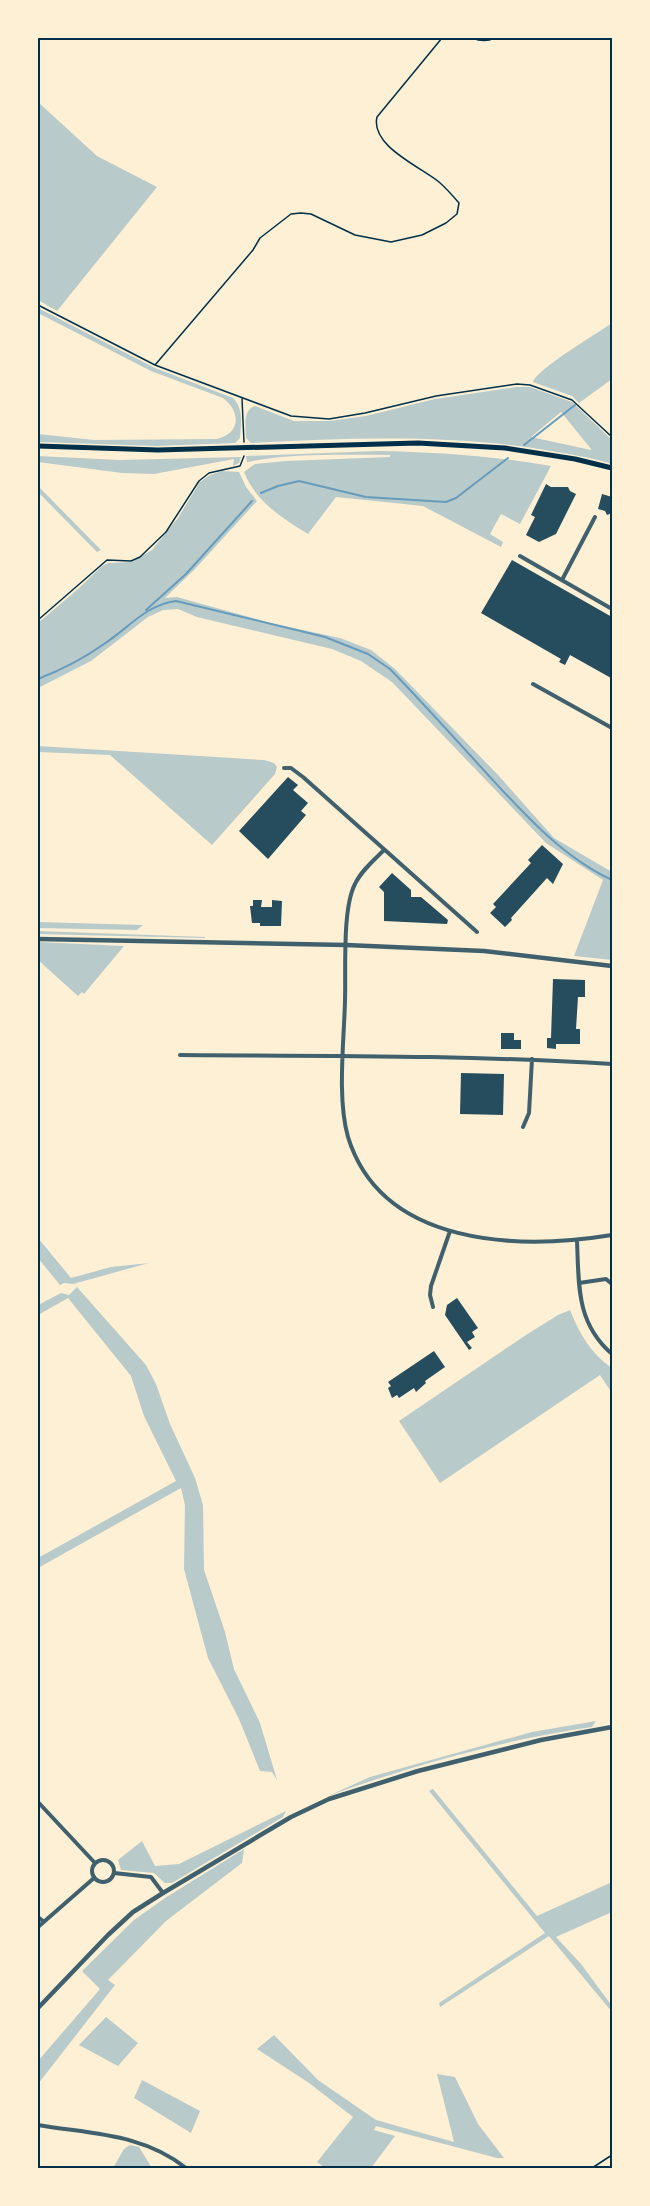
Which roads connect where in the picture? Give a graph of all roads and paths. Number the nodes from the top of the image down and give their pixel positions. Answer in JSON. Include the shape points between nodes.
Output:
{"nodes":[{"id":1,"x":442,"y":38,"type":"edge"},
{"id":2,"x":472,"y":38,"type":"edge"},
{"id":3,"x":494,"y":38,"type":"edge"},
{"id":4,"x":38,"y":305,"type":"edge"},
{"id":5,"x":155,"y":365,"type":"junction"},
{"id":6,"x":242,"y":399,"type":"junction"},
{"id":7,"x":612,"y":436,"type":"edge"},
{"id":8,"x":38,"y":446,"type":"edge"},
{"id":9,"x":244,"y":447,"type":"junction"},
{"id":10,"x":612,"y":468,"type":"edge"},
{"id":11,"x":595,"y":517,"type":"dead end"},
{"id":12,"x":520,"y":556,"type":"dead end"},
{"id":13,"x":562,"y":580,"type":"junction"},
{"id":14,"x":612,"y":609,"type":"edge"},
{"id":15,"x":38,"y":620,"type":"edge"},
{"id":16,"x":533,"y":684,"type":"dead end"},
{"id":17,"x":612,"y":728,"type":"edge"},
{"id":18,"x":284,"y":768,"type":"dead end"},
{"id":19,"x":384,"y":850,"type":"junction"},
{"id":20,"x":477,"y":932,"type":"dead end"},
{"id":21,"x":38,"y":939,"type":"edge"},
{"id":22,"x":346,"y":945,"type":"junction"},
{"id":23,"x":612,"y":966,"type":"edge"},
{"id":24,"x":180,"y":1055,"type":"dead end"},
{"id":25,"x":344,"y":1056,"type":"junction"},
{"id":26,"x":532,"y":1059,"type":"junction"},
{"id":27,"x":612,"y":1064,"type":"edge"},
{"id":28,"x":523,"y":1127,"type":"dead end"},
{"id":29,"x":450,"y":1231,"type":"junction"},
{"id":30,"x":612,"y":1235,"type":"edge"},
{"id":31,"x":577,"y":1240,"type":"junction"},
{"id":32,"x":579,"y":1283,"type":"junction"},
{"id":33,"x":612,"y":1284,"type":"edge"},
{"id":34,"x":433,"y":1307,"type":"dead end"},
{"id":35,"x":612,"y":1354,"type":"edge"},
{"id":36,"x":612,"y":1727,"type":"edge"},
{"id":37,"x":38,"y":1802,"type":"edge"},
{"id":38,"x":95,"y":1863,"type":"junction"},
{"id":39,"x":114,"y":1873,"type":"junction"},
{"id":40,"x":94,"y":1878,"type":"junction"},
{"id":41,"x":163,"y":1893,"type":"junction"},
{"id":42,"x":38,"y":1917,"type":"edge"},
{"id":43,"x":43,"y":1921,"type":"junction"},
{"id":44,"x":38,"y":1927,"type":"edge"},
{"id":45,"x":38,"y":2008,"type":"edge"},
{"id":46,"x":38,"y":2125,"type":"edge"},
{"id":47,"x":612,"y":2155,"type":"edge"},
{"id":48,"x":186,"y":2169,"type":"edge"},
{"id":49,"x":592,"y":2169,"type":"edge"}],
"edges":[{"from":1,"to":5,"type":"path","via":[[377,117],[375,125],[388,145],[438,181],[459,203],[457,214],[422,235],[391,242],[355,235],[310,214],[291,214],[260,238]]},
{"from":2,"to":3,"type":"path"},
{"from":4,"to":5,"type":"path"},
{"from":5,"to":6,"type":"path"},
{"from":6,"to":7,"type":"path","via":[[291,416],[329,419],[483,388],[530,385],[572,400]]},
{"from":6,"to":9,"type":"path"},
{"from":8,"to":9,"type":"main road","via":[[109,450]]},
{"from":9,"to":10,"type":"main road","via":[[418,442],[506,448]]},
{"from":9,"to":15,"type":"path","via":[[240,466],[209,473],[199,481],[166,532],[150,549],[131,561],[107,560]]},
{"from":11,"to":13,"type":"street"},
{"from":12,"to":13,"type":"street"},
{"from":13,"to":14,"type":"street"},
{"from":16,"to":17,"type":"street"},
{"from":18,"to":19,"type":"street","via":[[303,777]]},
{"from":19,"to":20,"type":"street"},
{"from":19,"to":22,"type":"street","via":[[354,884]]},
{"from":21,"to":22,"type":"street"},
{"from":22,"to":23,"type":"street","via":[[484,951]]},
{"from":22,"to":25,"type":"street"},
{"from":24,"to":25,"type":"street"},
{"from":25,"to":26,"type":"street"},
{"from":25,"to":29,"type":"street","via":[[343,1105],[348,1135],[368,1178],[398,1207]]},
{"from":26,"to":27,"type":"street"},
{"from":26,"to":28,"type":"street","via":[[529,1113]]},
{"from":29,"to":31,"type":"street","via":[[487,1239]]},
{"from":29,"to":34,"type":"street","via":[[431,1286]]},
{"from":30,"to":31,"type":"street"},
{"from":31,"to":32,"type":"street"},
{"from":32,"to":33,"type":"street","via":[[606,1279]]},
{"from":32,"to":35,"type":"street","via":[[589,1327]]},
{"from":36,"to":41,"type":"street","via":[[541,1740],[418,1771],[329,1799],[291,1816]]},
{"from":37,"to":38,"type":"street"},
{"from":38,"to":39,"type":"street","via":[[108,1861]]},
{"from":38,"to":40,"type":"street"},
{"from":39,"to":40,"type":"street","via":[[106,1882]]},
{"from":39,"to":41,"type":"street","via":[[151,1877]]},
{"from":40,"to":43,"type":"street"},
{"from":41,"to":45,"type":"street","via":[[133,1912],[108,1935]]},
{"from":42,"to":43,"type":"street"},
{"from":43,"to":44,"type":"street"},
{"from":46,"to":48,"type":"street","via":[[125,2138],[160,2151]]},
{"from":47,"to":49,"type":"path"}]}
